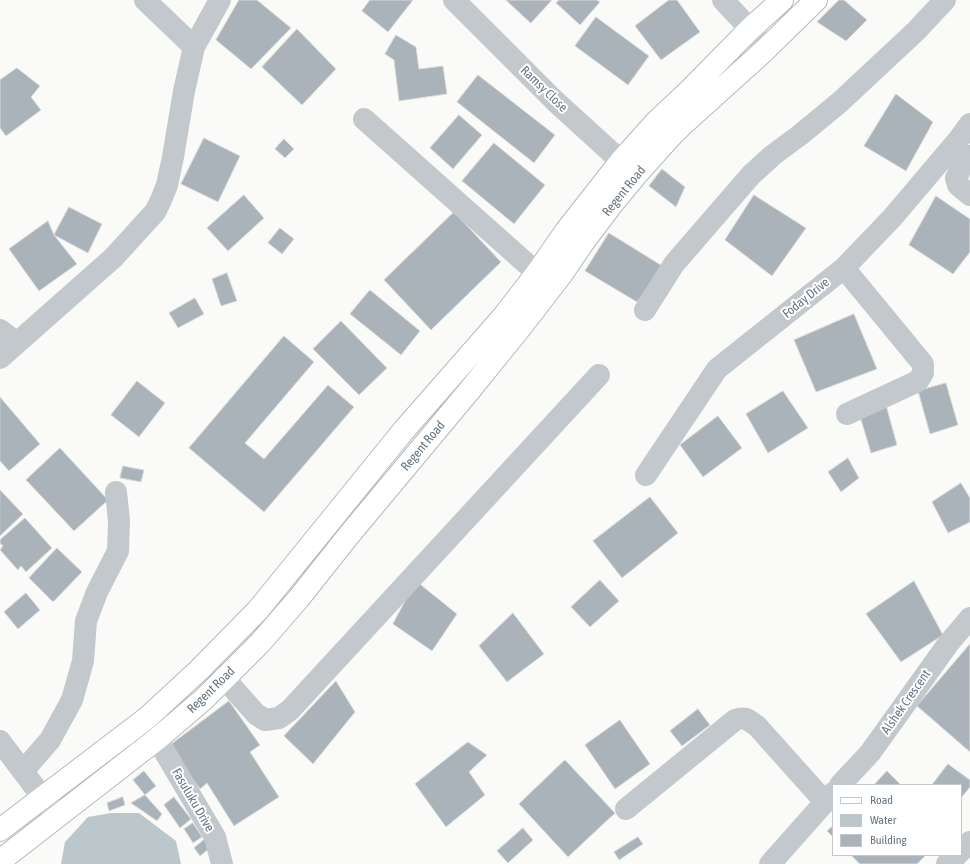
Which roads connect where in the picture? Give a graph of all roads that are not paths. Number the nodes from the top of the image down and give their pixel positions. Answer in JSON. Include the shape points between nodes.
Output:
{"nodes":[{"id":1,"x":145,"y":0,"type":"edge"},
{"id":2,"x":220,"y":0,"type":"edge"},
{"id":3,"x":454,"y":0,"type":"edge"},
{"id":4,"x":723,"y":0,"type":"edge"},
{"id":5,"x":782,"y":0,"type":"edge"},
{"id":6,"x":816,"y":0,"type":"edge"},
{"id":7,"x":945,"y":0,"type":"edge"},
{"id":8,"x":750,"y":29,"type":"junction"},
{"id":9,"x":194,"y":47,"type":"junction"},
{"id":10,"x":765,"y":50,"type":"junction"},
{"id":11,"x":364,"y":119,"type":"dead end"},
{"id":12,"x":970,"y":124,"type":"edge"},
{"id":13,"x":970,"y":156,"type":"edge"},
{"id":14,"x":628,"y":168,"type":"junction"},
{"id":15,"x":970,"y":195,"type":"edge"},
{"id":16,"x":844,"y":268,"type":"junction"},
{"id":17,"x":537,"y":273,"type":"junction"},
{"id":18,"x":645,"y":310,"type":"dead end"},
{"id":19,"x":8,"y":336,"type":"edge"},
{"id":20,"x":0,"y":358,"type":"edge"},
{"id":21,"x":599,"y":375,"type":"dead end"},
{"id":22,"x":445,"y":384,"type":"junction"},
{"id":23,"x":462,"y":400,"type":"junction"},
{"id":24,"x":846,"y":414,"type":"dead end"},
{"id":25,"x":391,"y":446,"type":"junction"},
{"id":26,"x":408,"y":463,"type":"junction"},
{"id":27,"x":646,"y":475,"type":"dead end"},
{"id":28,"x":116,"y":492,"type":"dead end"},
{"id":29,"x":970,"y":618,"type":"edge"},
{"id":30,"x":224,"y":678,"type":"junction"},
{"id":31,"x":157,"y":739,"type":"junction"},
{"id":32,"x":0,"y":741,"type":"edge"},
{"id":33,"x":22,"y":771,"type":"junction"},
{"id":34,"x":841,"y":784,"type":"edge"},
{"id":35,"x":829,"y":797,"type":"edge"},
{"id":36,"x":43,"y":798,"type":"junction"},
{"id":37,"x":626,"y":809,"type":"dead end"},
{"id":38,"x":58,"y":816,"type":"junction"},
{"id":39,"x":0,"y":830,"type":"edge"},
{"id":40,"x":970,"y":842,"type":"edge"},
{"id":41,"x":962,"y":850,"type":"edge"},
{"id":42,"x":956,"y":856,"type":"edge"},
{"id":43,"x":0,"y":861,"type":"edge"},
{"id":44,"x":222,"y":864,"type":"edge"},
{"id":45,"x":770,"y":864,"type":"edge"},
{"id":46,"x":947,"y":864,"type":"edge"}],
"edges":[{"from":1,"to":9,"type":"street"},
{"from":2,"to":9,"type":"street"},
{"from":3,"to":14,"type":"street","name":"Ramsy Close","via":[[555,101]]},
{"from":4,"to":8,"type":"street"},
{"from":5,"to":8,"type":"main road","name":"Regent Road"},
{"from":6,"to":10,"type":"main road","name":"Regent Road"},
{"from":7,"to":18,"type":"street","via":[[916,31],[840,102],[751,175],[674,264]]},
{"from":8,"to":10,"type":"street"},
{"from":8,"to":14,"type":"main road","name":"Regent Road","via":[[655,122]]},
{"from":9,"to":19,"type":"street","via":[[167,185],[155,212],[113,258]]},
{"from":10,"to":14,"type":"main road","name":"Regent Road","via":[[670,137]]},
{"from":11,"to":17,"type":"street"},
{"from":12,"to":16,"type":"street","name":"Foday Drive","via":[[892,218]]},
{"from":13,"to":15,"type":"street","via":[[956,178],[958,185]]},
{"from":14,"to":17,"type":"main road","name":"Regent Road","via":[[566,231]]},
{"from":14,"to":23,"type":"main road","name":"Regent Road","via":[[612,204],[525,323]]},
{"from":16,"to":24,"type":"street","via":[[923,364],[923,372],[918,381]]},
{"from":16,"to":27,"type":"street","name":"Foday Drive","via":[[717,369]]},
{"from":17,"to":22,"type":"main road","name":"Regent Road"},
{"from":19,"to":20,"type":"street"},
{"from":21,"to":30,"type":"street","via":[[290,710],[279,718],[265,720],[256,714]]},
{"from":22,"to":23,"type":"main road"},
{"from":22,"to":25,"type":"main road","name":"Regent Road"},
{"from":23,"to":26,"type":"main road","name":"Regent Road"},
{"from":25,"to":26,"type":"main road"},
{"from":25,"to":36,"type":"main road","name":"Regent Road","via":[[258,610],[199,670],[147,718]]},
{"from":26,"to":30,"type":"main road","name":"Regent Road","via":[[299,598],[260,643]]},
{"from":28,"to":33,"type":"street","via":[[119,521],[118,551],[97,592],[86,621],[83,661],[72,700],[50,740]]},
{"from":29,"to":34,"type":"street","name":"Alshek Crescent","via":[[948,644],[870,753]]},
{"from":30,"to":31,"type":"main road","name":"Regent Road","via":[[204,699]]},
{"from":31,"to":38,"type":"main road","name":"Regent Road"},
{"from":31,"to":44,"type":"street","name":"Fasuluku Drive","via":[[215,837]]},
{"from":32,"to":33,"type":"street"},
{"from":33,"to":36,"type":"street"},
{"from":35,"to":37,"type":"street","via":[[757,726],[747,718],[742,718],[735,720]]},
{"from":35,"to":45,"type":"street"},
{"from":36,"to":38,"type":"street"},
{"from":36,"to":39,"type":"main road","name":"Regent Road"},
{"from":38,"to":43,"type":"main road","name":"Regent Road"},
{"from":40,"to":41,"type":"street"},
{"from":42,"to":46,"type":"street"}]}
